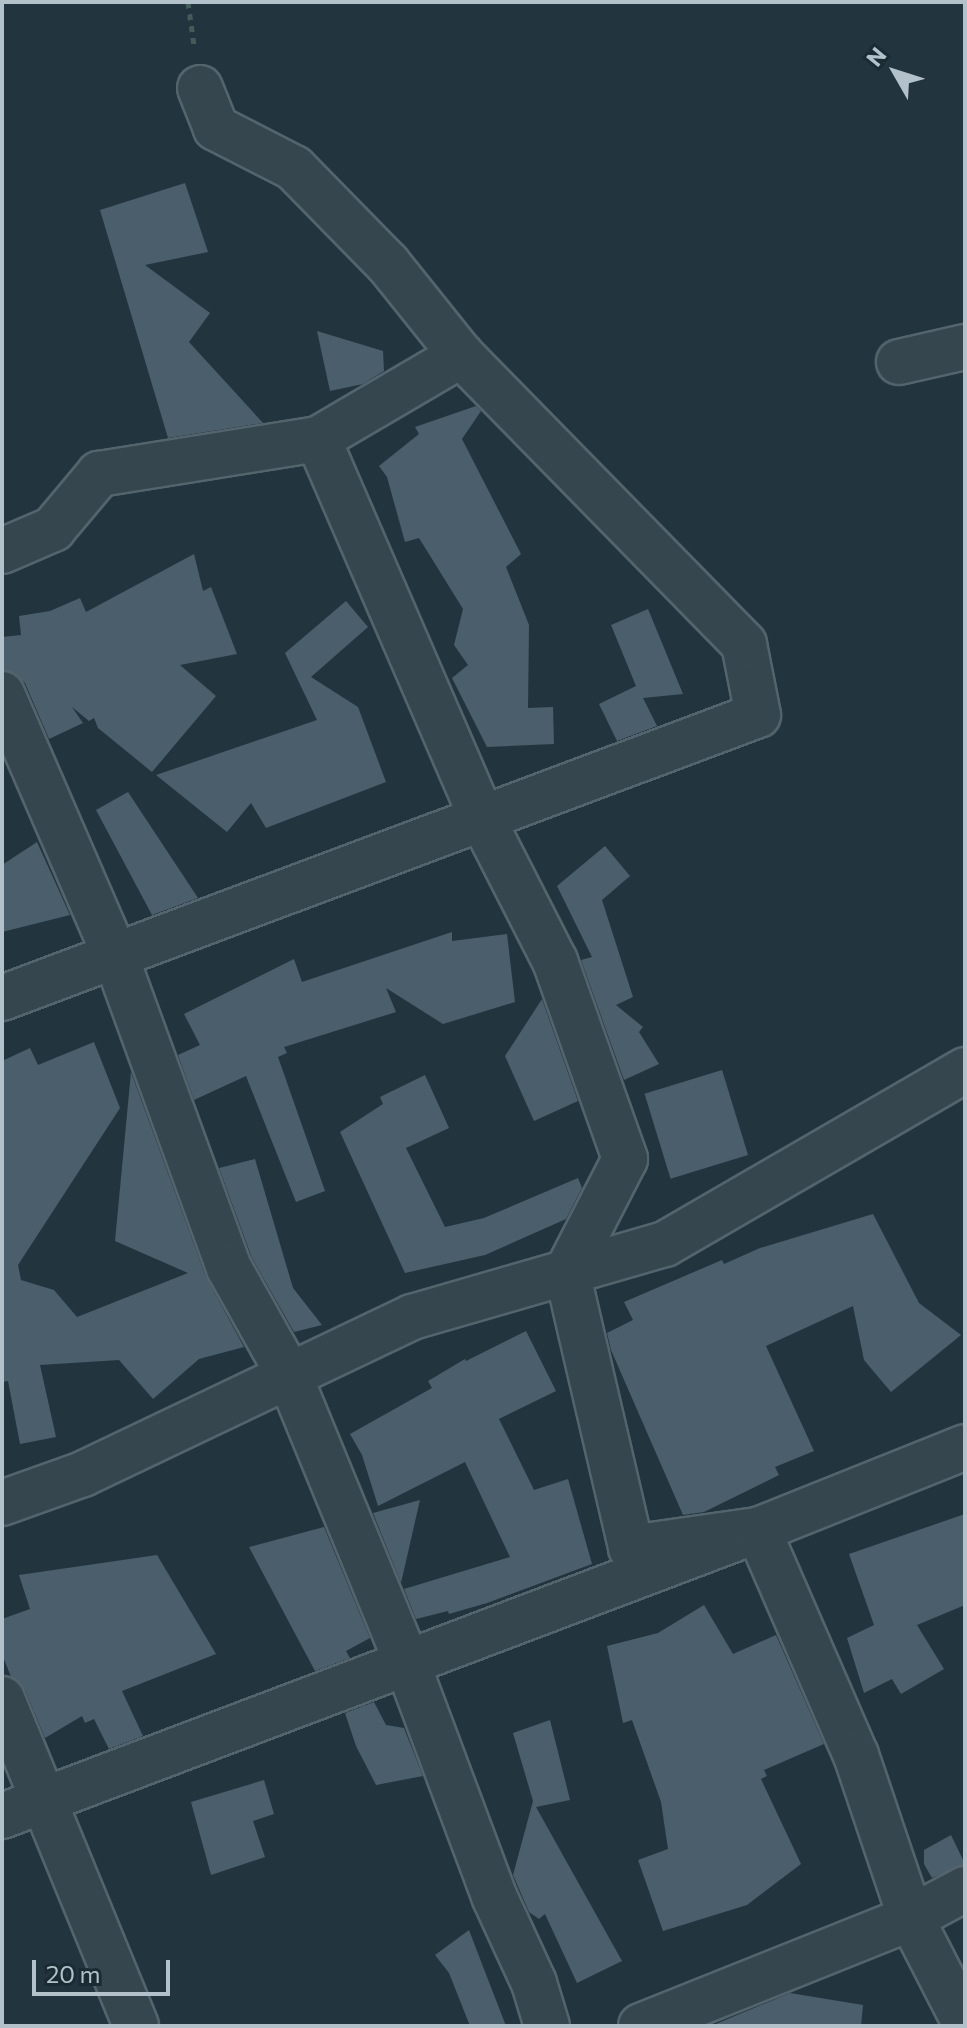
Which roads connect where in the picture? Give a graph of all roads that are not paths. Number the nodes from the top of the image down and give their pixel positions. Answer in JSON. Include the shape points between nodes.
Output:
{"nodes":[{"id":1,"x":200,"y":88,"type":"dead end"},
{"id":2,"x":965,"y":347,"type":"edge"},
{"id":3,"x":461,"y":355,"type":"junction"},
{"id":4,"x":899,"y":362,"type":"dead end"},
{"id":5,"x":318,"y":439,"type":"junction"},
{"id":6,"x":2,"y":551,"type":"edge"},
{"id":7,"x":2,"y":694,"type":"edge"},
{"id":8,"x":482,"y":818,"type":"junction"},
{"id":9,"x":115,"y":955,"type":"junction"},
{"id":10,"x":2,"y":998,"type":"edge"},
{"id":11,"x":965,"y":1070,"type":"edge"},
{"id":12,"x":567,"y":1272,"type":"junction"},
{"id":13,"x":289,"y":1375,"type":"junction"},
{"id":14,"x":965,"y":1447,"type":"edge"},
{"id":15,"x":2,"y":1503,"type":"edge"},
{"id":16,"x":758,"y":1530,"type":"junction"},
{"id":17,"x":407,"y":1663,"type":"junction"},
{"id":18,"x":2,"y":1699,"type":"edge"},
{"id":19,"x":44,"y":1800,"type":"junction"},
{"id":20,"x":2,"y":1816,"type":"edge"},
{"id":21,"x":965,"y":1889,"type":"edge"},
{"id":22,"x":911,"y":1918,"type":"junction"},
{"id":23,"x":965,"y":2023,"type":"edge"},
{"id":24,"x":136,"y":2026,"type":"edge"},
{"id":25,"x":547,"y":2026,"type":"edge"},
{"id":26,"x":641,"y":2026,"type":"edge"}],
"edges":[{"from":1,"to":3,"type":"street","via":[[216,128],[294,168],[388,264]]},
{"from":2,"to":4,"type":"street"},
{"from":3,"to":5,"type":"street"},
{"from":3,"to":8,"type":"street","via":[[744,644],[758,715]]},
{"from":5,"to":6,"type":"street","via":[[99,474],[53,529]]},
{"from":5,"to":8,"type":"street"},
{"from":7,"to":9,"type":"street"},
{"from":8,"to":9,"type":"street"},
{"from":8,"to":12,"type":"street","via":[[555,961],[625,1159]]},
{"from":9,"to":10,"type":"street"},
{"from":9,"to":13,"type":"street","via":[[229,1268]]},
{"from":11,"to":12,"type":"street","via":[[665,1244]]},
{"from":12,"to":13,"type":"street","via":[[412,1317]]},
{"from":12,"to":16,"type":"street","via":[[631,1548]]},
{"from":13,"to":15,"type":"street","via":[[83,1474]]},
{"from":13,"to":17,"type":"street"},
{"from":14,"to":16,"type":"street"},
{"from":16,"to":17,"type":"street"},
{"from":16,"to":22,"type":"street","via":[[856,1755]]},
{"from":17,"to":19,"type":"street"},
{"from":17,"to":25,"type":"street"},
{"from":18,"to":19,"type":"street"},
{"from":19,"to":20,"type":"street"},
{"from":19,"to":24,"type":"street"},
{"from":21,"to":22,"type":"street"},
{"from":22,"to":23,"type":"street"},
{"from":22,"to":26,"type":"street"}]}
